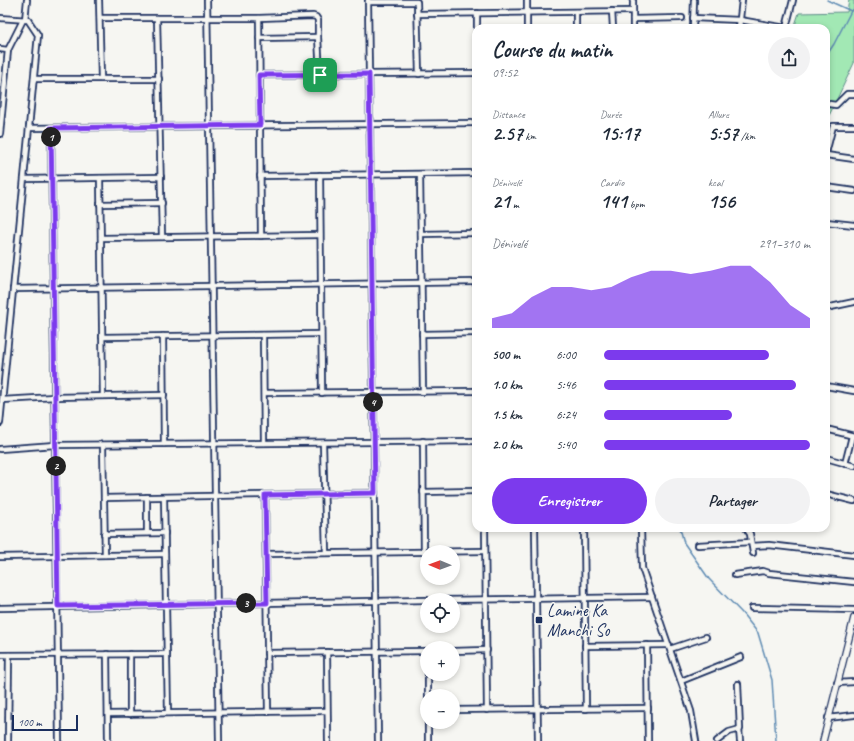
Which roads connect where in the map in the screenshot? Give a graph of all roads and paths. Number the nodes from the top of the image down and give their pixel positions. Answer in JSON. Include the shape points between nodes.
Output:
{"nodes":[{"id":1,"x":27,"y":0,"type":"edge"},
{"id":2,"x":99,"y":0,"type":"edge"},
{"id":3,"x":207,"y":0,"type":"edge"},
{"id":4,"x":527,"y":0,"type":"edge"},
{"id":5,"x":633,"y":0,"type":"edge"},
{"id":6,"x":694,"y":0,"type":"edge"},
{"id":7,"x":742,"y":0,"type":"edge"},
{"id":8,"x":793,"y":0,"type":"edge"},
{"id":9,"x":368,"y":1,"type":"edge"},
{"id":10,"x":612,"y":11,"type":"junction"},
{"id":11,"x":633,"y":11,"type":"junction"},
{"id":12,"x":576,"y":12,"type":"junction"},
{"id":13,"x":477,"y":13,"type":"junction"},
{"id":14,"x":527,"y":13,"type":"junction"},
{"id":15,"x":417,"y":14,"type":"junction"},
{"id":16,"x":0,"y":18,"type":"edge"},
{"id":17,"x":100,"y":18,"type":"junction"},
{"id":18,"x":157,"y":18,"type":"junction"},
{"id":19,"x":208,"y":18,"type":"junction"},
{"id":20,"x":259,"y":18,"type":"junction"},
{"id":21,"x":682,"y":18,"type":"dead end"},
{"id":22,"x":694,"y":18,"type":"junction"},
{"id":23,"x":633,"y":19,"type":"junction"},
{"id":24,"x":24,"y":20,"type":"junction"},
{"id":25,"x":740,"y":20,"type":"junction"},
{"id":26,"x":477,"y":24,"type":"edge"},
{"id":27,"x":527,"y":24,"type":"edge"},
{"id":28,"x":576,"y":24,"type":"edge"},
{"id":29,"x":613,"y":24,"type":"edge"},
{"id":30,"x":633,"y":24,"type":"edge"},
{"id":31,"x":693,"y":24,"type":"edge"},
{"id":32,"x":740,"y":24,"type":"edge"},
{"id":33,"x":763,"y":24,"type":"edge"},
{"id":34,"x":787,"y":24,"type":"edge"},
{"id":35,"x":318,"y":37,"type":"junction"},
{"id":36,"x":259,"y":38,"type":"junction"},
{"id":37,"x":0,"y":49,"type":"edge"},
{"id":38,"x":8,"y":50,"type":"junction"},
{"id":39,"x":472,"y":73,"type":"edge"},
{"id":40,"x":369,"y":74,"type":"junction"},
{"id":41,"x":419,"y":74,"type":"junction"},
{"id":42,"x":259,"y":75,"type":"junction"},
{"id":43,"x":320,"y":75,"type":"junction"},
{"id":44,"x":34,"y":79,"type":"junction"},
{"id":45,"x":100,"y":79,"type":"junction"},
{"id":46,"x":159,"y":79,"type":"junction"},
{"id":47,"x":854,"y":94,"type":"edge"},
{"id":48,"x":830,"y":104,"type":"edge"},
{"id":49,"x":472,"y":123,"type":"edge"},
{"id":50,"x":370,"y":124,"type":"junction"},
{"id":51,"x":260,"y":125,"type":"junction"},
{"id":52,"x":0,"y":126,"type":"edge"},
{"id":53,"x":160,"y":126,"type":"junction"},
{"id":54,"x":209,"y":126,"type":"junction"},
{"id":55,"x":854,"y":126,"type":"edge"},
{"id":56,"x":29,"y":128,"type":"junction"},
{"id":57,"x":51,"y":128,"type":"junction"},
{"id":58,"x":0,"y":134,"type":"edge"},
{"id":59,"x":830,"y":138,"type":"edge"},
{"id":60,"x":830,"y":155,"type":"edge"},
{"id":61,"x":854,"y":159,"type":"edge"},
{"id":62,"x":472,"y":173,"type":"edge"},
{"id":63,"x":370,"y":174,"type":"junction"},
{"id":64,"x":420,"y":174,"type":"junction"},
{"id":65,"x":320,"y":175,"type":"junction"},
{"id":66,"x":260,"y":176,"type":"junction"},
{"id":67,"x":161,"y":177,"type":"junction"},
{"id":68,"x":100,"y":178,"type":"junction"},
{"id":69,"x":24,"y":179,"type":"junction"},
{"id":70,"x":52,"y":179,"type":"junction"},
{"id":71,"x":830,"y":188,"type":"edge"},
{"id":72,"x":854,"y":191,"type":"edge"},
{"id":73,"x":162,"y":203,"type":"junction"},
{"id":74,"x":100,"y":204,"type":"junction"},
{"id":75,"x":830,"y":222,"type":"edge"},
{"id":76,"x":854,"y":224,"type":"edge"},
{"id":77,"x":472,"y":233,"type":"edge"},
{"id":78,"x":421,"y":234,"type":"junction"},
{"id":79,"x":320,"y":235,"type":"junction"},
{"id":80,"x":211,"y":236,"type":"junction"},
{"id":81,"x":261,"y":236,"type":"junction"},
{"id":82,"x":162,"y":237,"type":"junction"},
{"id":83,"x":101,"y":238,"type":"junction"},
{"id":84,"x":472,"y":282,"type":"edge"},
{"id":85,"x":422,"y":283,"type":"junction"},
{"id":86,"x":321,"y":284,"type":"junction"},
{"id":87,"x":372,"y":284,"type":"junction"},
{"id":88,"x":212,"y":286,"type":"junction"},
{"id":89,"x":102,"y":287,"type":"junction"},
{"id":90,"x":53,"y":288,"type":"junction"},
{"id":91,"x":13,"y":289,"type":"junction"},
{"id":92,"x":854,"y":302,"type":"edge"},
{"id":93,"x":830,"y":307,"type":"edge"},
{"id":94,"x":472,"y":333,"type":"edge"},
{"id":95,"x":321,"y":334,"type":"junction"},
{"id":96,"x":422,"y":334,"type":"junction"},
{"id":97,"x":212,"y":335,"type":"junction"},
{"id":98,"x":263,"y":335,"type":"junction"},
{"id":99,"x":163,"y":336,"type":"junction"},
{"id":100,"x":102,"y":337,"type":"junction"},
{"id":101,"x":830,"y":387,"type":"edge"},
{"id":102,"x":854,"y":391,"type":"edge"},
{"id":103,"x":373,"y":392,"type":"junction"},
{"id":104,"x":423,"y":392,"type":"junction"},
{"id":105,"x":472,"y":392,"type":"edge"},
{"id":106,"x":264,"y":393,"type":"junction"},
{"id":107,"x":322,"y":393,"type":"junction"},
{"id":108,"x":164,"y":395,"type":"junction"},
{"id":109,"x":103,"y":396,"type":"junction"},
{"id":110,"x":55,"y":397,"type":"junction"},
{"id":111,"x":2,"y":400,"type":"junction"},
{"id":112,"x":0,"y":423,"type":"edge"},
{"id":113,"x":830,"y":430,"type":"edge"},
{"id":114,"x":853,"y":436,"type":"edge"},
{"id":115,"x":472,"y":441,"type":"edge"},
{"id":116,"x":323,"y":442,"type":"junction"},
{"id":117,"x":374,"y":442,"type":"junction"},
{"id":118,"x":423,"y":442,"type":"junction"},
{"id":119,"x":264,"y":443,"type":"junction"},
{"id":120,"x":164,"y":444,"type":"junction"},
{"id":121,"x":214,"y":444,"type":"junction"},
{"id":122,"x":55,"y":445,"type":"junction"},
{"id":123,"x":103,"y":445,"type":"junction"},
{"id":124,"x":0,"y":449,"type":"edge"},
{"id":125,"x":830,"y":459,"type":"edge"},
{"id":126,"x":845,"y":464,"type":"junction"},
{"id":127,"x":854,"y":466,"type":"edge"},
{"id":128,"x":472,"y":491,"type":"edge"},
{"id":129,"x":423,"y":492,"type":"junction"},
{"id":130,"x":375,"y":493,"type":"junction"},
{"id":131,"x":324,"y":494,"type":"junction"},
{"id":132,"x":265,"y":495,"type":"junction"},
{"id":133,"x":830,"y":495,"type":"edge"},
{"id":134,"x":215,"y":496,"type":"junction"},
{"id":135,"x":147,"y":497,"type":"junction"},
{"id":136,"x":164,"y":497,"type":"junction"},
{"id":137,"x":104,"y":498,"type":"junction"},
{"id":138,"x":854,"y":501,"type":"edge"},
{"id":139,"x":485,"y":532,"type":"edge"},
{"id":140,"x":535,"y":532,"type":"edge"},
{"id":141,"x":584,"y":532,"type":"edge"},
{"id":142,"x":641,"y":532,"type":"edge"},
{"id":143,"x":749,"y":532,"type":"edge"},
{"id":144,"x":147,"y":533,"type":"junction"},
{"id":145,"x":165,"y":533,"type":"junction"},
{"id":146,"x":104,"y":534,"type":"junction"},
{"id":147,"x":752,"y":544,"type":"junction"},
{"id":148,"x":424,"y":545,"type":"edge"},
{"id":149,"x":698,"y":545,"type":"dead end"},
{"id":150,"x":460,"y":551,"type":"edge"},
{"id":151,"x":485,"y":551,"type":"junction"},
{"id":152,"x":375,"y":552,"type":"junction"},
{"id":153,"x":420,"y":552,"type":"edge"},
{"id":154,"x":326,"y":553,"type":"junction"},
{"id":155,"x":165,"y":554,"type":"junction"},
{"id":156,"x":266,"y":554,"type":"junction"},
{"id":157,"x":753,"y":554,"type":"dead end"},
{"id":158,"x":105,"y":555,"type":"junction"},
{"id":159,"x":854,"y":555,"type":"edge"},
{"id":160,"x":57,"y":556,"type":"junction"},
{"id":161,"x":0,"y":557,"type":"edge"},
{"id":162,"x":735,"y":575,"type":"dead end"},
{"id":163,"x":854,"y":582,"type":"edge"},
{"id":164,"x":652,"y":596,"type":"junction"},
{"id":165,"x":536,"y":598,"type":"junction"},
{"id":166,"x":585,"y":598,"type":"junction"},
{"id":167,"x":486,"y":599,"type":"junction"},
{"id":168,"x":420,"y":600,"type":"edge"},
{"id":169,"x":460,"y":600,"type":"edge"},
{"id":170,"x":376,"y":601,"type":"junction"},
{"id":171,"x":267,"y":603,"type":"junction"},
{"id":172,"x":166,"y":604,"type":"junction"},
{"id":173,"x":216,"y":604,"type":"junction"},
{"id":174,"x":58,"y":606,"type":"junction"},
{"id":175,"x":0,"y":608,"type":"edge"},
{"id":176,"x":752,"y":608,"type":"dead end"},
{"id":177,"x":854,"y":610,"type":"edge"},
{"id":178,"x":854,"y":618,"type":"edge"},
{"id":179,"x":706,"y":637,"type":"dead end"},
{"id":180,"x":647,"y":645,"type":"junction"},
{"id":181,"x":585,"y":646,"type":"junction"},
{"id":182,"x":669,"y":647,"type":"junction"},
{"id":183,"x":486,"y":650,"type":"junction"},
{"id":184,"x":420,"y":651,"type":"edge"},
{"id":185,"x":460,"y":651,"type":"edge"},
{"id":186,"x":327,"y":652,"type":"junction"},
{"id":187,"x":377,"y":652,"type":"junction"},
{"id":188,"x":267,"y":653,"type":"junction"},
{"id":189,"x":58,"y":654,"type":"junction"},
{"id":190,"x":107,"y":654,"type":"junction"},
{"id":191,"x":130,"y":654,"type":"junction"},
{"id":192,"x":167,"y":654,"type":"junction"},
{"id":193,"x":0,"y":655,"type":"edge"},
{"id":194,"x":8,"y":655,"type":"junction"},
{"id":195,"x":741,"y":657,"type":"dead end"},
{"id":196,"x":681,"y":681,"type":"junction"},
{"id":197,"x":854,"y":682,"type":"edge"},
{"id":198,"x":837,"y":683,"type":"junction"},
{"id":199,"x":738,"y":684,"type":"dead end"},
{"id":200,"x":648,"y":708,"type":"junction"},
{"id":201,"x":537,"y":709,"type":"junction"},
{"id":202,"x":586,"y":709,"type":"junction"},
{"id":203,"x":460,"y":710,"type":"edge"},
{"id":204,"x":487,"y":710,"type":"junction"},
{"id":205,"x":328,"y":711,"type":"junction"},
{"id":206,"x":218,"y":712,"type":"junction"},
{"id":207,"x":268,"y":712,"type":"junction"},
{"id":208,"x":168,"y":713,"type":"junction"},
{"id":209,"x":108,"y":714,"type":"junction"},
{"id":210,"x":130,"y":714,"type":"junction"},
{"id":211,"x":854,"y":715,"type":"edge"},
{"id":212,"x":828,"y":718,"type":"junction"},
{"id":213,"x":428,"y":729,"type":"edge"},
{"id":214,"x":739,"y":729,"type":"junction"},
{"id":215,"x":8,"y":741,"type":"edge"},
{"id":216,"x":59,"y":741,"type":"edge"},
{"id":217,"x":108,"y":741,"type":"edge"},
{"id":218,"x":218,"y":741,"type":"edge"},
{"id":219,"x":328,"y":741,"type":"edge"},
{"id":220,"x":378,"y":741,"type":"edge"},
{"id":221,"x":428,"y":741,"type":"edge"},
{"id":222,"x":538,"y":741,"type":"edge"},
{"id":223,"x":648,"y":741,"type":"edge"},
{"id":224,"x":696,"y":741,"type":"edge"},
{"id":225,"x":717,"y":741,"type":"edge"},
{"id":226,"x":740,"y":741,"type":"edge"},
{"id":227,"x":822,"y":741,"type":"edge"}],
"edges":[{"from":1,"to":24,"type":"street"},
{"from":2,"to":17,"type":"street"},
{"from":3,"to":19,"type":"street"},
{"from":4,"to":14,"type":"street"},
{"from":5,"to":11,"type":"street"},
{"from":6,"to":22,"type":"street"},
{"from":7,"to":25,"type":"street"},
{"from":8,"to":34,"type":"street"},
{"from":9,"to":15,"type":"street","via":[[417,2]]},
{"from":9,"to":40,"type":"street"},
{"from":10,"to":11,"type":"street"},
{"from":10,"to":12,"type":"street"},
{"from":10,"to":29,"type":"street"},
{"from":11,"to":23,"type":"street"},
{"from":12,"to":14,"type":"street"},
{"from":12,"to":28,"type":"street"},
{"from":13,"to":14,"type":"street"},
{"from":13,"to":15,"type":"street"},
{"from":13,"to":26,"type":"street"},
{"from":14,"to":27,"type":"street"},
{"from":15,"to":41,"type":"street"},
{"from":16,"to":24,"type":"street"},
{"from":17,"to":18,"type":"street"},
{"from":17,"to":45,"type":"street"},
{"from":18,"to":19,"type":"street"},
{"from":18,"to":46,"type":"street"},
{"from":19,"to":20,"type":"street"},
{"from":19,"to":54,"type":"street"},
{"from":20,"to":35,"type":"street","via":[[313,16],[318,20]]},
{"from":20,"to":36,"type":"street"},
{"from":21,"to":23,"type":"street"},
{"from":22,"to":25,"type":"street"},
{"from":22,"to":31,"type":"street"},
{"from":23,"to":30,"type":"street"},
{"from":24,"to":38,"type":"street"},
{"from":24,"to":44,"type":"street","via":[[28,20],[38,35]]},
{"from":25,"to":32,"type":"street"},
{"from":25,"to":33,"type":"street"},
{"from":35,"to":36,"type":"street"},
{"from":35,"to":43,"type":"street"},
{"from":36,"to":42,"type":"street"},
{"from":37,"to":38,"type":"street"},
{"from":38,"to":52,"type":"street"},
{"from":39,"to":41,"type":"street"},
{"from":40,"to":41,"type":"street"},
{"from":40,"to":43,"type":"street"},
{"from":40,"to":50,"type":"street"},
{"from":42,"to":43,"type":"street"},
{"from":42,"to":51,"type":"street"},
{"from":44,"to":45,"type":"street"},
{"from":44,"to":56,"type":"street"},
{"from":45,"to":46,"type":"street"},
{"from":46,"to":53,"type":"street"},
{"from":47,"to":48,"type":"street","via":[[847,94],[836,105]]},
{"from":49,"to":50,"type":"street"},
{"from":50,"to":51,"type":"street"},
{"from":50,"to":63,"type":"street"},
{"from":51,"to":54,"type":"street"},
{"from":51,"to":66,"type":"street"},
{"from":52,"to":58,"type":"street"},
{"from":53,"to":54,"type":"street"},
{"from":53,"to":57,"type":"street"},
{"from":53,"to":67,"type":"street"},
{"from":54,"to":80,"type":"street"},
{"from":55,"to":59,"type":"street","via":[[833,126]]},
{"from":56,"to":57,"type":"street"},
{"from":56,"to":69,"type":"street"},
{"from":57,"to":70,"type":"street"},
{"from":60,"to":61,"type":"street"},
{"from":62,"to":64,"type":"street"},
{"from":63,"to":64,"type":"street"},
{"from":63,"to":65,"type":"street"},
{"from":63,"to":87,"type":"street"},
{"from":64,"to":78,"type":"street"},
{"from":65,"to":66,"type":"street"},
{"from":65,"to":79,"type":"street"},
{"from":66,"to":81,"type":"street"},
{"from":67,"to":68,"type":"street"},
{"from":67,"to":73,"type":"street"},
{"from":68,"to":70,"type":"street"},
{"from":68,"to":74,"type":"street"},
{"from":69,"to":70,"type":"street"},
{"from":69,"to":91,"type":"street"},
{"from":70,"to":90,"type":"street"},
{"from":71,"to":72,"type":"street"},
{"from":73,"to":74,"type":"street"},
{"from":73,"to":82,"type":"street"},
{"from":74,"to":83,"type":"street"},
{"from":75,"to":76,"type":"street"},
{"from":77,"to":78,"type":"street"},
{"from":78,"to":85,"type":"street"},
{"from":79,"to":81,"type":"street"},
{"from":79,"to":86,"type":"street"},
{"from":80,"to":81,"type":"street"},
{"from":80,"to":82,"type":"street"},
{"from":80,"to":88,"type":"street"},
{"from":82,"to":83,"type":"street"},
{"from":83,"to":89,"type":"street"},
{"from":84,"to":85,"type":"street"},
{"from":85,"to":87,"type":"street"},
{"from":85,"to":96,"type":"street"},
{"from":86,"to":87,"type":"street"},
{"from":86,"to":88,"type":"street"},
{"from":86,"to":95,"type":"street"},
{"from":87,"to":103,"type":"street"},
{"from":88,"to":89,"type":"street"},
{"from":88,"to":97,"type":"street"},
{"from":89,"to":90,"type":"street"},
{"from":89,"to":100,"type":"street"},
{"from":90,"to":91,"type":"street"},
{"from":90,"to":110,"type":"street"},
{"from":91,"to":111,"type":"street"},
{"from":92,"to":93,"type":"street"},
{"from":94,"to":96,"type":"street"},
{"from":95,"to":98,"type":"street"},
{"from":95,"to":107,"type":"street"},
{"from":96,"to":104,"type":"street"},
{"from":97,"to":98,"type":"street"},
{"from":97,"to":99,"type":"street"},
{"from":97,"to":121,"type":"street"},
{"from":98,"to":106,"type":"street"},
{"from":99,"to":100,"type":"street"},
{"from":99,"to":108,"type":"street"},
{"from":100,"to":109,"type":"street"},
{"from":101,"to":102,"type":"street"},
{"from":103,"to":104,"type":"street"},
{"from":103,"to":107,"type":"street"},
{"from":103,"to":117,"type":"street"},
{"from":104,"to":105,"type":"street"},
{"from":106,"to":107,"type":"street"},
{"from":106,"to":119,"type":"street"},
{"from":108,"to":109,"type":"street"},
{"from":108,"to":120,"type":"street"},
{"from":109,"to":110,"type":"street"},
{"from":110,"to":111,"type":"street"},
{"from":110,"to":122,"type":"street"},
{"from":111,"to":112,"type":"street"},
{"from":113,"to":114,"type":"street"},
{"from":114,"to":126,"type":"street"},
{"from":115,"to":118,"type":"street"},
{"from":116,"to":117,"type":"street"},
{"from":116,"to":119,"type":"street"},
{"from":116,"to":131,"type":"street"},
{"from":117,"to":118,"type":"street"},
{"from":117,"to":130,"type":"street"},
{"from":118,"to":129,"type":"street"},
{"from":119,"to":121,"type":"street"},
{"from":120,"to":121,"type":"street"},
{"from":120,"to":123,"type":"street"},
{"from":121,"to":134,"type":"street"},
{"from":122,"to":123,"type":"street"},
{"from":122,"to":124,"type":"street"},
{"from":122,"to":160,"type":"street"},
{"from":123,"to":137,"type":"street"},
{"from":125,"to":126,"type":"street"},
{"from":126,"to":127,"type":"street"},
{"from":128,"to":129,"type":"street"},
{"from":129,"to":148,"type":"street"},
{"from":130,"to":131,"type":"street"},
{"from":130,"to":152,"type":"street"},
{"from":131,"to":132,"type":"street"},
{"from":131,"to":154,"type":"street"},
{"from":132,"to":134,"type":"street"},
{"from":132,"to":156,"type":"street"},
{"from":133,"to":138,"type":"street"},
{"from":134,"to":136,"type":"street"},
{"from":134,"to":173,"type":"street"},
{"from":135,"to":136,"type":"street"},
{"from":135,"to":137,"type":"street"},
{"from":135,"to":144,"type":"street"},
{"from":136,"to":145,"type":"street"},
{"from":137,"to":146,"type":"street"},
{"from":139,"to":151,"type":"street"},
{"from":140,"to":165,"type":"street"},
{"from":141,"to":166,"type":"street"},
{"from":142,"to":164,"type":"street","via":[[642,568]]},
{"from":143,"to":147,"type":"street"},
{"from":144,"to":145,"type":"street"},
{"from":144,"to":146,"type":"street"},
{"from":145,"to":155,"type":"street"},
{"from":146,"to":158,"type":"street"},
{"from":147,"to":149,"type":"street"},
{"from":147,"to":157,"type":"street"},
{"from":147,"to":159,"type":"street"},
{"from":150,"to":151,"type":"street"},
{"from":151,"to":167,"type":"street"},
{"from":152,"to":153,"type":"street"},
{"from":152,"to":154,"type":"street"},
{"from":152,"to":170,"type":"street"},
{"from":154,"to":156,"type":"street"},
{"from":155,"to":158,"type":"street"},
{"from":155,"to":172,"type":"street"},
{"from":156,"to":171,"type":"street"},
{"from":158,"to":160,"type":"street"},
{"from":160,"to":161,"type":"street"},
{"from":160,"to":174,"type":"street"},
{"from":162,"to":163,"type":"street","via":[[763,571]]},
{"from":164,"to":166,"type":"street"},
{"from":164,"to":182,"type":"street"},
{"from":165,"to":166,"type":"street"},
{"from":165,"to":167,"type":"street"},
{"from":165,"to":201,"type":"street"},
{"from":166,"to":181,"type":"street"},
{"from":167,"to":169,"type":"street"},
{"from":167,"to":183,"type":"street"},
{"from":168,"to":170,"type":"street"},
{"from":170,"to":171,"type":"street"},
{"from":170,"to":187,"type":"street"},
{"from":171,"to":173,"type":"street"},
{"from":171,"to":188,"type":"street"},
{"from":172,"to":173,"type":"street"},
{"from":172,"to":174,"type":"street"},
{"from":172,"to":192,"type":"street"},
{"from":173,"to":206,"type":"street"},
{"from":174,"to":175,"type":"street"},
{"from":174,"to":189,"type":"street"},
{"from":176,"to":177,"type":"street"},
{"from":178,"to":198,"type":"street"},
{"from":179,"to":182,"type":"street"},
{"from":180,"to":181,"type":"street"},
{"from":180,"to":182,"type":"street"},
{"from":180,"to":200,"type":"street"},
{"from":181,"to":202,"type":"street"},
{"from":182,"to":196,"type":"street"},
{"from":183,"to":185,"type":"street"},
{"from":183,"to":204,"type":"street"},
{"from":184,"to":187,"type":"street"},
{"from":186,"to":187,"type":"street"},
{"from":186,"to":188,"type":"street"},
{"from":186,"to":205,"type":"street"},
{"from":187,"to":220,"type":"street"},
{"from":188,"to":207,"type":"street"},
{"from":189,"to":190,"type":"street"},
{"from":189,"to":194,"type":"street"},
{"from":189,"to":216,"type":"street"},
{"from":190,"to":191,"type":"street"},
{"from":190,"to":209,"type":"street"},
{"from":191,"to":192,"type":"street"},
{"from":191,"to":210,"type":"street"},
{"from":192,"to":208,"type":"street"},
{"from":193,"to":194,"type":"street"},
{"from":194,"to":215,"type":"street"},
{"from":195,"to":196,"type":"street"},
{"from":196,"to":224,"type":"street","via":[[691,712]]},
{"from":197,"to":198,"type":"street"},
{"from":198,"to":212,"type":"street"},
{"from":199,"to":214,"type":"street"},
{"from":200,"to":202,"type":"street"},
{"from":200,"to":223,"type":"street"},
{"from":201,"to":202,"type":"street"},
{"from":201,"to":204,"type":"street"},
{"from":201,"to":222,"type":"street"},
{"from":203,"to":204,"type":"street"},
{"from":205,"to":207,"type":"street"},
{"from":205,"to":219,"type":"street"},
{"from":206,"to":207,"type":"street"},
{"from":206,"to":208,"type":"street"},
{"from":206,"to":218,"type":"street"},
{"from":208,"to":210,"type":"street"},
{"from":209,"to":210,"type":"street"},
{"from":209,"to":217,"type":"street"},
{"from":211,"to":212,"type":"street"},
{"from":212,"to":227,"type":"street"},
{"from":213,"to":221,"type":"street"},
{"from":214,"to":225,"type":"street","via":[[729,732]]},
{"from":214,"to":226,"type":"street"}]}
